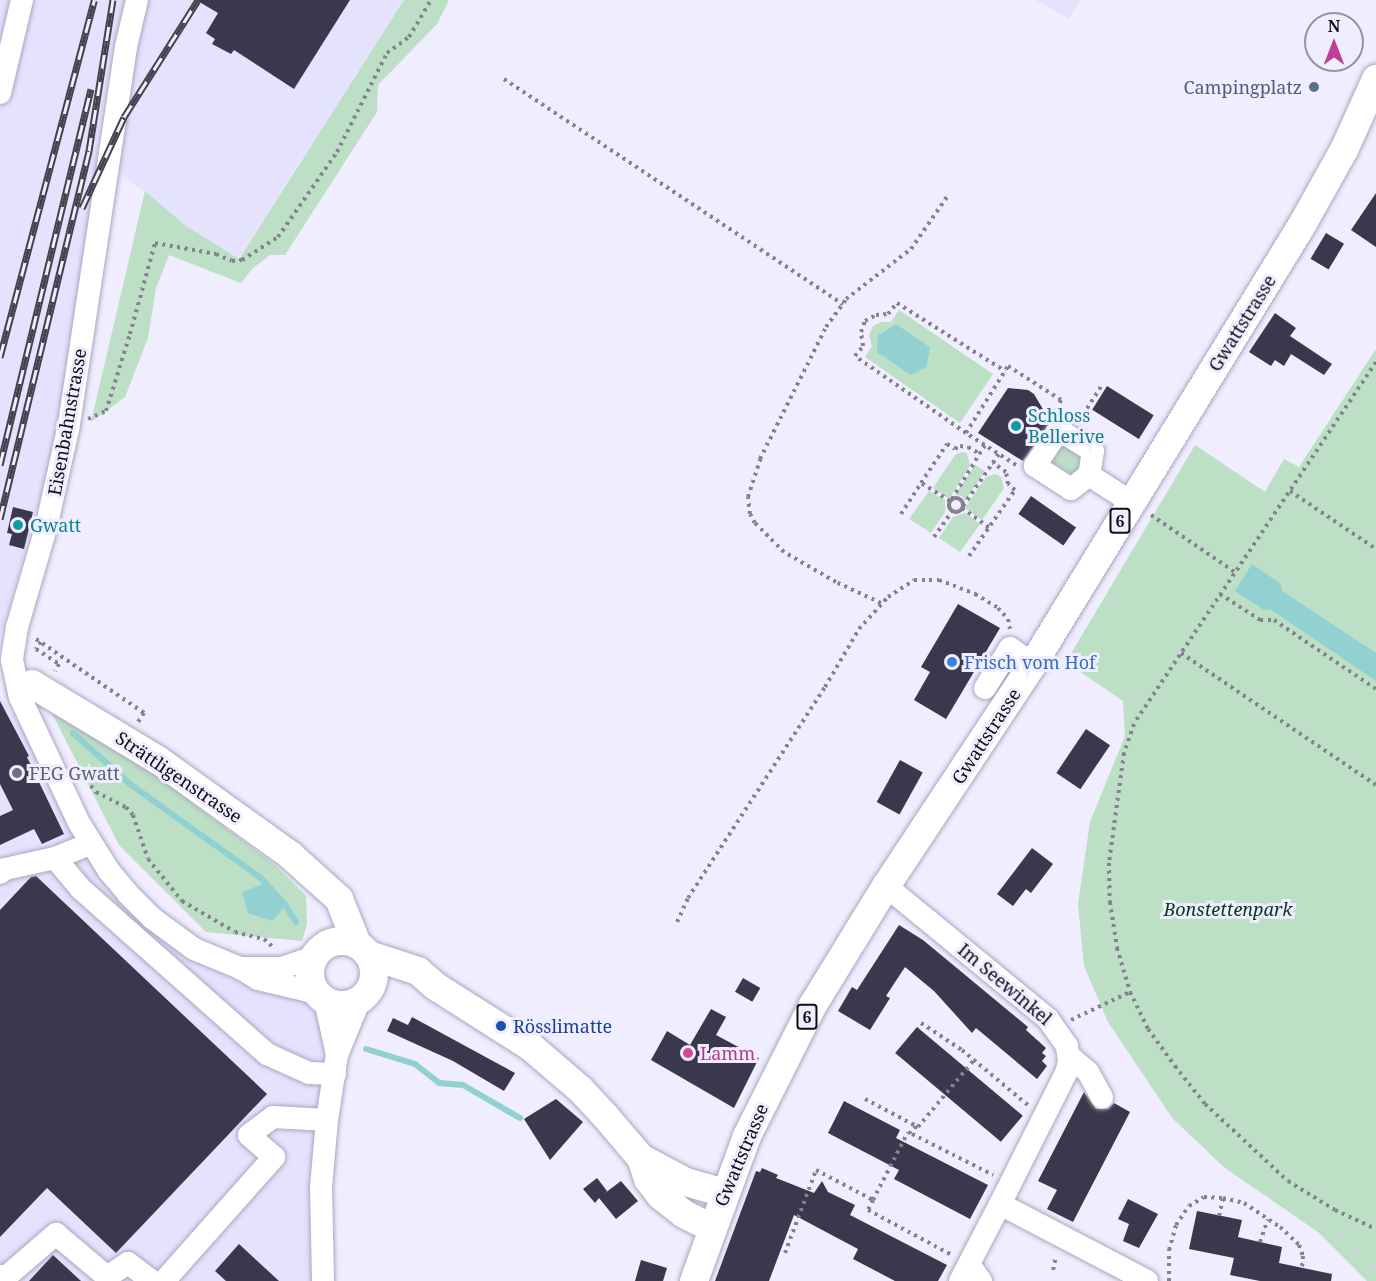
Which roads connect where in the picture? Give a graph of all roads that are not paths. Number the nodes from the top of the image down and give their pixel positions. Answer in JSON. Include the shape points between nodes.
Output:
{"nodes":[{"id":1,"x":22,"y":0,"type":"edge"},
{"id":2,"x":137,"y":0,"type":"edge"},
{"id":3,"x":1376,"y":79,"type":"edge"},
{"id":4,"x":0,"y":93,"type":"edge"},
{"id":5,"x":1089,"y":475,"type":"junction"},
{"id":6,"x":1131,"y":502,"type":"junction"},
{"id":7,"x":1021,"y":656,"type":"junction"},
{"id":8,"x":44,"y":674,"type":"road end"},
{"id":9,"x":985,"y":688,"type":"dead end"},
{"id":10,"x":90,"y":844,"type":"junction"},
{"id":11,"x":55,"y":858,"type":"junction"},
{"id":12,"x":0,"y":873,"type":"edge"},
{"id":13,"x":319,"y":880,"type":"junction"},
{"id":14,"x":886,"y":886,"type":"junction"},
{"id":15,"x":363,"y":949,"type":"junction"},
{"id":16,"x":319,"y":951,"type":"junction"},
{"id":17,"x":240,"y":968,"type":"junction"},
{"id":18,"x":435,"y":986,"type":"junction"},
{"id":19,"x":366,"y":993,"type":"junction"},
{"id":20,"x":321,"y":997,"type":"junction"},
{"id":21,"x":1069,"y":1056,"type":"junction"},
{"id":22,"x":336,"y":1064,"type":"junction"},
{"id":23,"x":1102,"y":1097,"type":"dead end"},
{"id":24,"x":327,"y":1120,"type":"junction"},
{"id":25,"x":641,"y":1158,"type":"junction"},
{"id":26,"x":724,"y":1193,"type":"junction"},
{"id":27,"x":1005,"y":1194,"type":"junction"},
{"id":28,"x":712,"y":1228,"type":"junction"},
{"id":29,"x":970,"y":1275,"type":"edge"},
{"id":30,"x":0,"y":1276,"type":"edge"},
{"id":31,"x":152,"y":1281,"type":"edge"},
{"id":32,"x":164,"y":1281,"type":"edge"},
{"id":33,"x":323,"y":1281,"type":"edge"},
{"id":34,"x":694,"y":1281,"type":"edge"},
{"id":35,"x":1147,"y":1281,"type":"edge"}],
"edges":[{"from":1,"to":4,"type":"street"},
{"from":2,"to":10,"type":"street","name":"Eisenbahnstrasse","via":[[126,47],[68,429],[12,660],[20,697]]},
{"from":3,"to":6,"type":"main road","name":"Gwattstrasse","number":"6","via":[[1318,196]]},
{"from":5,"to":5,"type":"street","via":[[1093,451],[1062,424],[1035,466],[1071,489]]},
{"from":5,"to":6,"type":"street"},
{"from":6,"to":7,"type":"main road","name":"Gwattstrasse","number":"6"},
{"from":7,"to":9,"type":"street"},
{"from":7,"to":14,"type":"main road","name":"Gwattstrasse","number":"6"},
{"from":8,"to":13,"type":"main road","name":"Strättligenstrasse","via":[[132,744],[194,784]]},
{"from":10,"to":11,"type":"street"},
{"from":10,"to":17,"type":"street","name":"Eisenbahnstrasse","via":[[152,918],[187,945]]},
{"from":11,"to":12,"type":"street"},
{"from":11,"to":22,"type":"street","via":[[81,889],[267,1054],[309,1072]]},
{"from":13,"to":15,"type":"main road","name":"Strättligenstrasse","via":[[339,900]]},
{"from":13,"to":16,"type":"main road","via":[[326,920]]},
{"from":14,"to":21,"type":"street","name":"Im Seewinkel","via":[[1056,1027]]},
{"from":14,"to":26,"type":"main road","name":"Gwattstrasse","number":"6","via":[[792,1043]]},
{"from":15,"to":16,"type":"main road","via":[[336,941]]},
{"from":15,"to":18,"type":"main road","via":[[418,971]]},
{"from":15,"to":19,"type":"main road","via":[[374,970]]},
{"from":16,"to":17,"type":"street","name":"Eisenbahnstrasse","via":[[282,968]]},
{"from":16,"to":20,"type":"main road","via":[[310,972]]},
{"from":17,"to":20,"type":"street","name":"Eisenbahnstrasse","via":[[258,979]]},
{"from":18,"to":19,"type":"main road","via":[[402,980]]},
{"from":18,"to":25,"type":"main road","via":[[501,1026],[558,1069]]},
{"from":19,"to":20,"type":"main road","via":[[343,1005]]},
{"from":19,"to":22,"type":"street"},
{"from":20,"to":22,"type":"street"},
{"from":21,"to":23,"type":"street","via":[[1088,1072]]},
{"from":21,"to":27,"type":"street","via":[[1066,1072]]},
{"from":22,"to":24,"type":"street"},
{"from":24,"to":32,"type":"street","via":[[273,1117],[249,1135],[274,1157]]},
{"from":24,"to":33,"type":"street","via":[[321,1187]]},
{"from":25,"to":26,"type":"main road","via":[[686,1182]]},
{"from":25,"to":28,"type":"main road","via":[[648,1179],[661,1196],[684,1214]]},
{"from":26,"to":28,"type":"main road","name":"Gwattstrasse","number":"6"},
{"from":27,"to":29,"type":"street"},
{"from":27,"to":35,"type":"street"},
{"from":28,"to":34,"type":"main road","name":"Gwattstrasse","number":"6"},
{"from":30,"to":31,"type":"street","via":[[7,1276],[56,1234],[107,1278],[128,1263]]}]}
